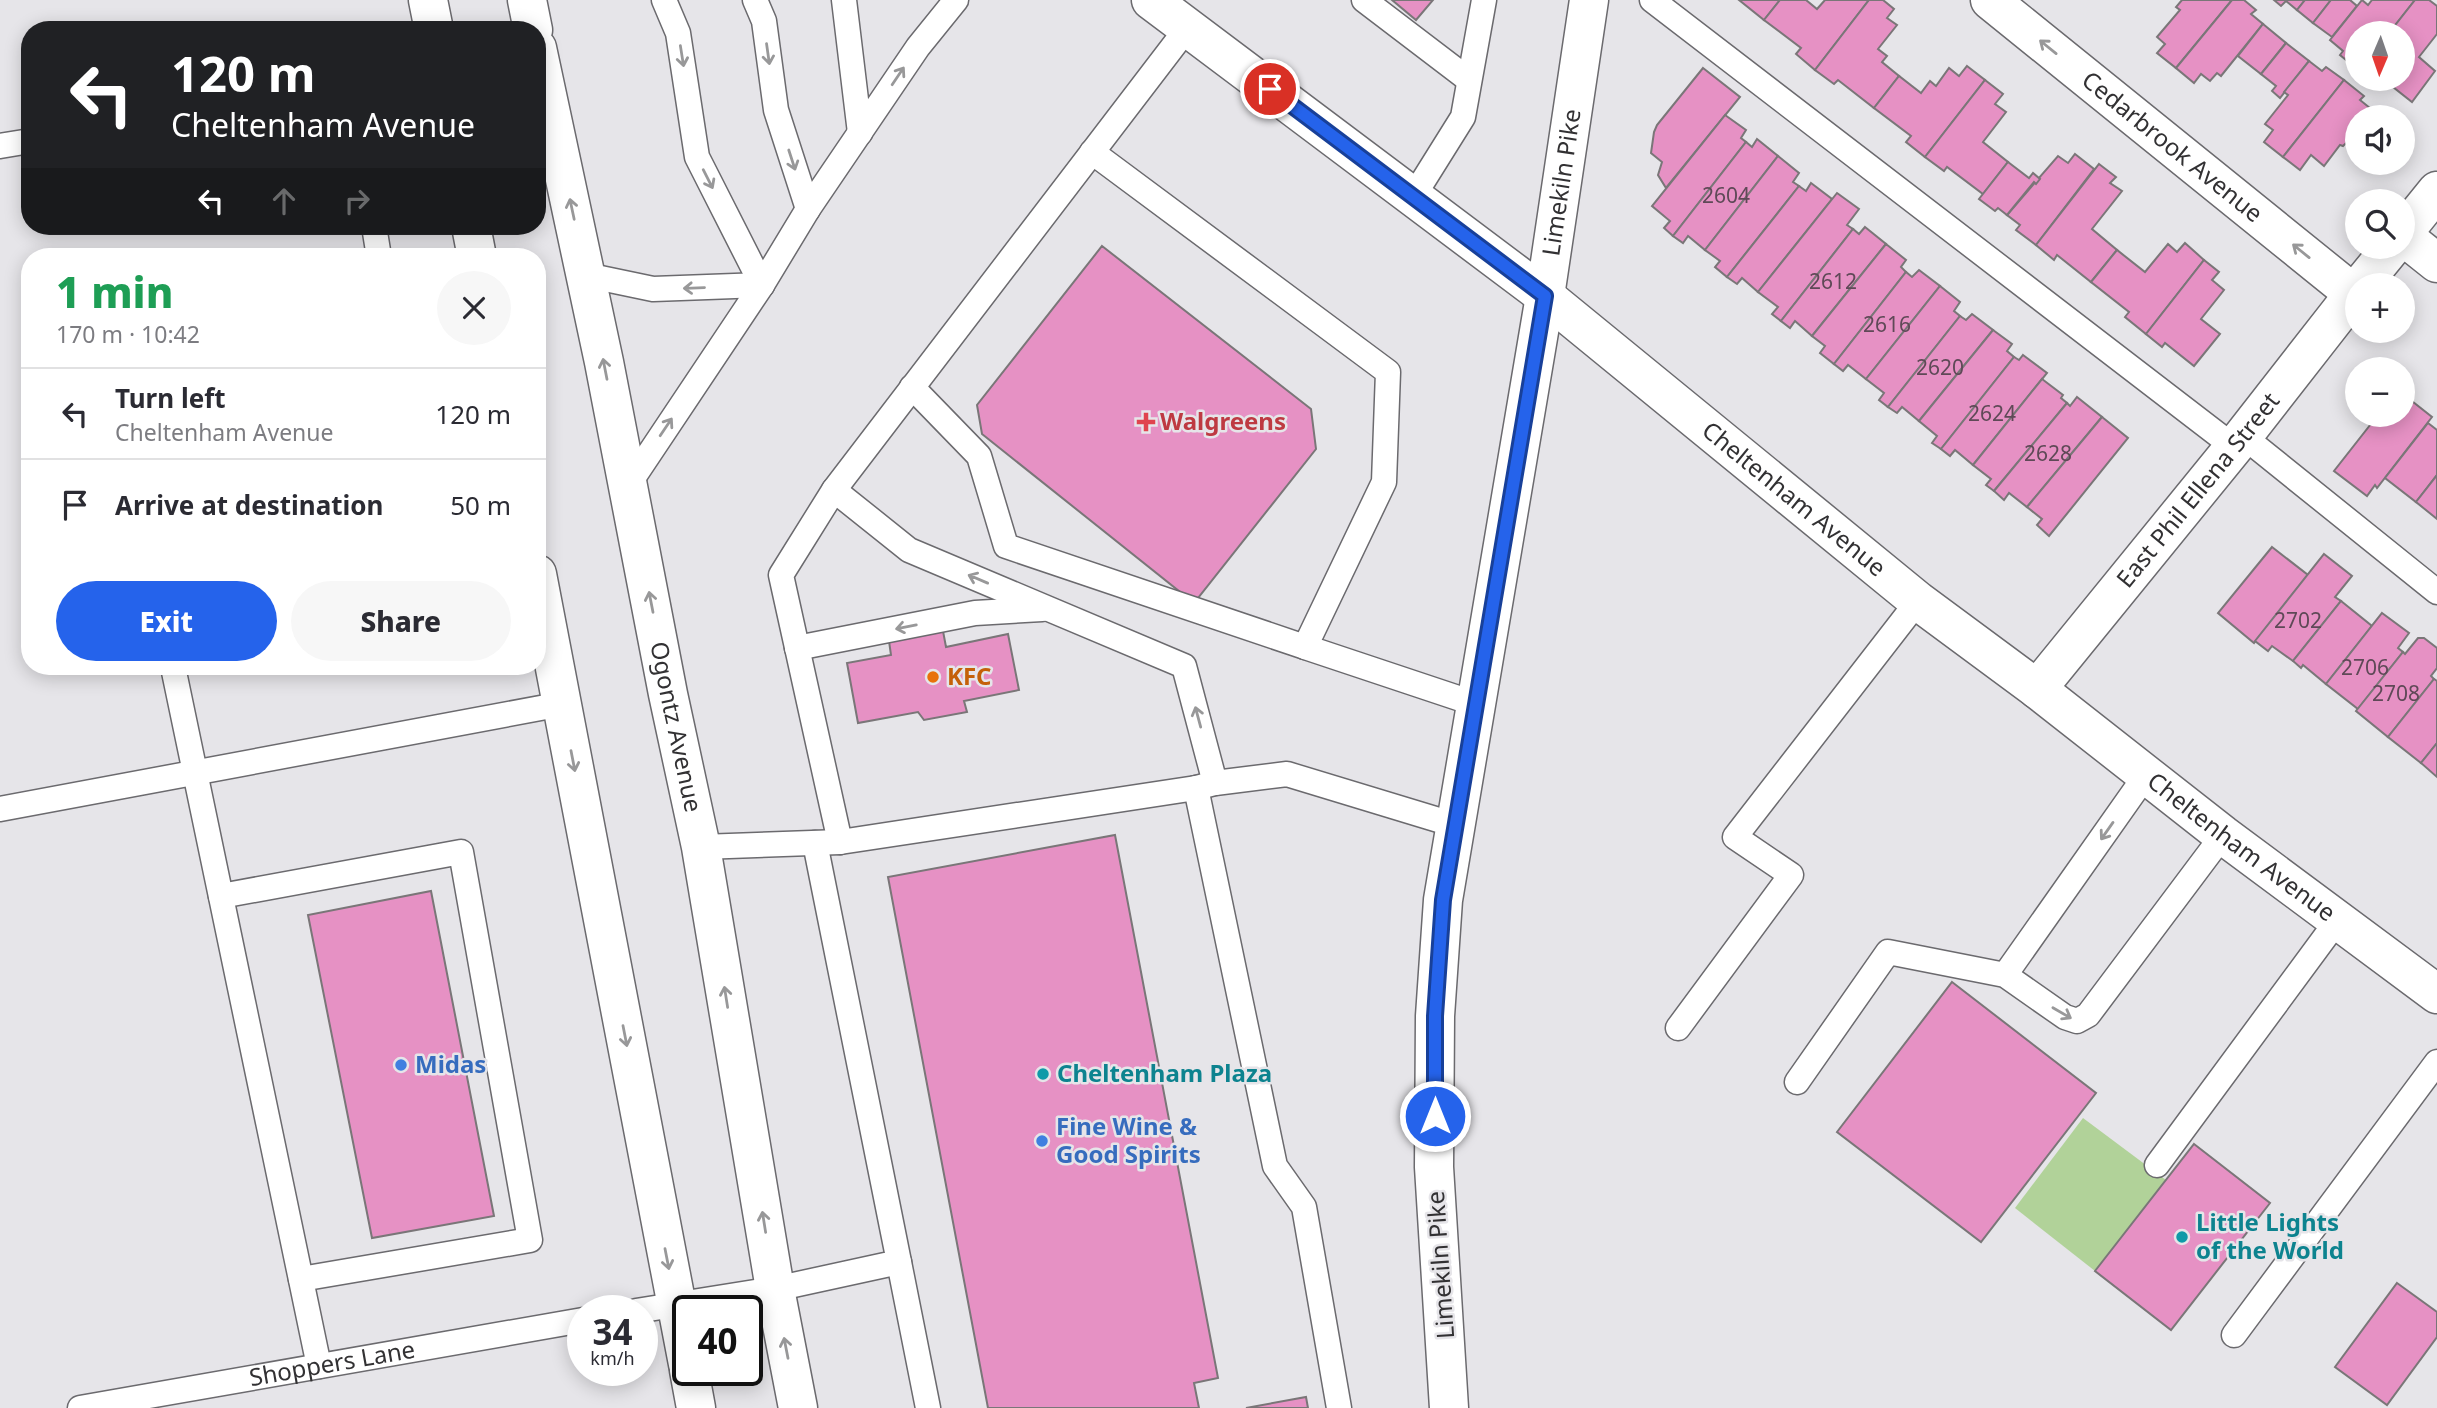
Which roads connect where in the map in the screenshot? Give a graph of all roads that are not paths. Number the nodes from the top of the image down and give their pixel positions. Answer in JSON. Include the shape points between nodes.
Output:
{"nodes":[{"id":1,"x":429,"y":0,"type":"edge"},
{"id":2,"x":527,"y":0,"type":"edge"},
{"id":3,"x":664,"y":0,"type":"edge"},
{"id":4,"x":755,"y":0,"type":"edge"},
{"id":5,"x":844,"y":0,"type":"edge"},
{"id":6,"x":957,"y":0,"type":"edge"},
{"id":7,"x":1152,"y":0,"type":"edge"},
{"id":8,"x":1364,"y":0,"type":"edge"},
{"id":9,"x":1484,"y":0,"type":"edge"},
{"id":10,"x":1589,"y":0,"type":"edge"},
{"id":11,"x":1652,"y":0,"type":"edge"},
{"id":12,"x":1990,"y":0,"type":"edge"},
{"id":13,"x":432,"y":21,"type":"edge"},
{"id":14,"x":531,"y":21,"type":"edge"},
{"id":15,"x":1188,"y":27,"type":"junction"},
{"id":16,"x":1469,"y":80,"type":"junction"},
{"id":17,"x":546,"y":90,"type":"edge"},
{"id":18,"x":860,"y":133,"type":"junction"},
{"id":19,"x":21,"y":143,"type":"edge"},
{"id":20,"x":0,"y":146,"type":"edge"},
{"id":21,"x":1092,"y":152,"type":"junction"},
{"id":22,"x":2437,"y":191,"type":"edge"},
{"id":23,"x":1413,"y":197,"type":"junction"},
{"id":24,"x":808,"y":209,"type":"junction"},
{"id":25,"x":2415,"y":219,"type":"edge"},
{"id":26,"x":2415,"y":244,"type":"edge"},
{"id":27,"x":2382,"y":259,"type":"edge"},
{"id":28,"x":2437,"y":263,"type":"edge"},
{"id":29,"x":2371,"y":273,"type":"edge"},
{"id":30,"x":586,"y":275,"type":"junction"},
{"id":31,"x":2345,"y":281,"type":"edge"},
{"id":32,"x":762,"y":285,"type":"junction"},
{"id":33,"x":1545,"y":296,"type":"junction"},
{"id":34,"x":2345,"y":305,"type":"edge"},
{"id":35,"x":912,"y":387,"type":"junction"},
{"id":36,"x":2238,"y":442,"type":"junction"},
{"id":37,"x":629,"y":484,"type":"junction"},
{"id":38,"x":834,"y":490,"type":"junction"},
{"id":39,"x":2437,"y":592,"type":"edge"},
{"id":40,"x":1918,"y":601,"type":"junction"},
{"id":41,"x":1047,"y":609,"type":"junction"},
{"id":42,"x":546,"y":621,"type":"edge"},
{"id":43,"x":796,"y":648,"type":"junction"},
{"id":44,"x":1305,"y":648,"type":"junction"},
{"id":45,"x":175,"y":675,"type":"edge"},
{"id":46,"x":2037,"y":689,"type":"junction"},
{"id":47,"x":562,"y":704,"type":"junction"},
{"id":48,"x":1476,"y":704,"type":"junction"},
{"id":49,"x":194,"y":772,"type":"junction"},
{"id":50,"x":2146,"y":775,"type":"junction"},
{"id":51,"x":1205,"y":786,"type":"junction"},
{"id":52,"x":0,"y":808,"type":"edge"},
{"id":53,"x":1455,"y":825,"type":"junction"},
{"id":54,"x":2223,"y":835,"type":"junction"},
{"id":55,"x":828,"y":842,"type":"junction"},
{"id":56,"x":701,"y":847,"type":"junction"},
{"id":57,"x":221,"y":896,"type":"junction"},
{"id":58,"x":2337,"y":921,"type":"junction"},
{"id":59,"x":2006,"y":975,"type":"junction"},
{"id":60,"x":2437,"y":994,"type":"edge"},
{"id":61,"x":1678,"y":1028,"type":"dead end"},
{"id":62,"x":2437,"y":1062,"type":"edge"},
{"id":63,"x":1797,"y":1082,"type":"dead end"},
{"id":64,"x":2157,"y":1165,"type":"dead end"},
{"id":65,"x":899,"y":1262,"type":"junction"},
{"id":66,"x":301,"y":1279,"type":"junction"},
{"id":67,"x":775,"y":1289,"type":"junction"},
{"id":68,"x":674,"y":1295,"type":"edge"},
{"id":69,"x":735,"y":1295,"type":"edge"},
{"id":70,"x":567,"y":1323,"type":"edge"},
{"id":71,"x":2234,"y":1335,"type":"dead end"},
{"id":72,"x":319,"y":1366,"type":"junction"},
{"id":73,"x":692,"y":1386,"type":"edge"},
{"id":74,"x":177,"y":1400,"type":"edge"},
{"id":75,"x":80,"y":1408,"type":"edge"},
{"id":76,"x":696,"y":1408,"type":"edge"},
{"id":77,"x":798,"y":1408,"type":"edge"},
{"id":78,"x":928,"y":1408,"type":"edge"},
{"id":79,"x":1339,"y":1408,"type":"edge"},
{"id":80,"x":1449,"y":1408,"type":"edge"}],
"edges":[{"from":1,"to":13,"type":"main road"},
{"from":2,"to":14,"type":"main road"},
{"from":3,"to":32,"type":"lane","one_way":true,"via":[[678,33],[697,157]]},
{"from":4,"to":24,"type":"lane","one_way":true,"via":[[764,21],[776,110]]},
{"from":5,"to":18,"type":"lane"},
{"from":18,"to":6,"type":"lane","one_way":true,"via":[[918,47]]},
{"from":7,"to":15,"type":"main road","name":"Cheltenham Avenue"},
{"from":8,"to":16,"type":"lane"},
{"from":9,"to":16,"type":"lane"},
{"from":10,"to":33,"type":"main road","name":"Limekiln Pike"},
{"from":11,"to":36,"type":"lane"},
{"from":31,"to":12,"type":"main road","name":"Cedarbrook Avenue","one_way":true},
{"from":15,"to":21,"type":"lane"},
{"from":15,"to":23,"type":"main road","name":"Cheltenham Avenue"},
{"from":16,"to":23,"type":"lane","via":[[1463,117]]},
{"from":30,"to":17,"type":"main road","name":"Ogontz Avenue","one_way":true},
{"from":18,"to":24,"type":"lane"},
{"from":19,"to":20,"type":"lane"},
{"from":21,"to":35,"type":"lane"},
{"from":21,"to":44,"type":"lane","via":[[1388,372],[1384,482]]},
{"from":22,"to":25,"type":"main road"},
{"from":23,"to":33,"type":"main road","name":"Cheltenham Avenue"},
{"from":24,"to":32,"type":"lane"},
{"from":26,"to":28,"type":"main road"},
{"from":27,"to":29,"type":"main road","name":"East Phil Ellena Street"},
{"from":32,"to":30,"type":"lane","one_way":true,"via":[[653,289]]},
{"from":37,"to":30,"type":"main road","name":"Ogontz Avenue","one_way":true},
{"from":37,"to":32,"type":"lane","one_way":true},
{"from":33,"to":40,"type":"main road","name":"Cheltenham Avenue"},
{"from":33,"to":48,"type":"main road","name":"Limekiln Pike"},
{"from":34,"to":36,"type":"main road","name":"East Phil Ellena Street"},
{"from":35,"to":38,"type":"lane"},
{"from":35,"to":44,"type":"lane","via":[[979,456],[1006,546]]},
{"from":36,"to":39,"type":"lane"},
{"from":36,"to":46,"type":"main road","name":"East Phil Ellena Street"},
{"from":56,"to":37,"type":"main road","name":"Ogontz Avenue","one_way":true},
{"from":41,"to":38,"type":"lane","one_way":true,"via":[[909,550]]},
{"from":38,"to":43,"type":"lane","via":[[781,575]]},
{"from":40,"to":46,"type":"main road","name":"Cheltenham Avenue"},
{"from":40,"to":61,"type":"lane","via":[[1735,837],[1791,875]]},
{"from":41,"to":43,"type":"lane","one_way":true,"via":[[975,613]]},
{"from":51,"to":41,"type":"lane","one_way":true,"via":[[1184,666]]},
{"from":42,"to":47,"type":"main road"},
{"from":43,"to":55,"type":"lane"},
{"from":44,"to":48,"type":"lane"},
{"from":45,"to":49,"type":"lane"},
{"from":46,"to":50,"type":"main road","name":"Cheltenham Avenue"},
{"from":47,"to":49,"type":"lane"},
{"from":47,"to":68,"type":"main road","one_way":true},
{"from":48,"to":53,"type":"main road","name":"Limekiln Pike"},
{"from":49,"to":52,"type":"lane"},
{"from":49,"to":57,"type":"lane"},
{"from":50,"to":54,"type":"main road","name":"Cheltenham Avenue"},
{"from":50,"to":59,"type":"lane","one_way":true},
{"from":51,"to":53,"type":"lane","via":[[1287,774]]},
{"from":51,"to":55,"type":"lane"},
{"from":51,"to":79,"type":"lane","via":[[1275,1166],[1304,1207]]},
{"from":53,"to":80,"type":"main road","name":"Limekiln Pike","via":[[1443,900],[1435,1016],[1434,1167]]},
{"from":54,"to":58,"type":"main road","name":"Cheltenham Avenue"},
{"from":59,"to":54,"type":"lane","one_way":true,"via":[[2065,1017],[2077,1021],[2088,1015]]},
{"from":55,"to":56,"type":"lane"},
{"from":55,"to":65,"type":"lane"},
{"from":67,"to":56,"type":"main road","name":"Ogontz Avenue","one_way":true},
{"from":57,"to":66,"type":"lane"},
{"from":57,"to":66,"type":"lane","via":[[461,852],[530,1240]]},
{"from":58,"to":60,"type":"main road","name":"Cheltenham Avenue"},
{"from":58,"to":64,"type":"lane"},
{"from":59,"to":63,"type":"lane","via":[[1888,952]]},
{"from":62,"to":71,"type":"lane"},
{"from":65,"to":67,"type":"lane"},
{"from":65,"to":78,"type":"lane"},
{"from":66,"to":72,"type":"lane"},
{"from":67,"to":69,"type":"lane"},
{"from":77,"to":67,"type":"main road","name":"Ogontz Avenue","one_way":true},
{"from":70,"to":72,"type":"lane","name":"Shoppers Lane"},
{"from":72,"to":74,"type":"lane","name":"Shoppers Lane"},
{"from":73,"to":76,"type":"main road"},
{"from":74,"to":75,"type":"lane","name":"Shoppers Lane"}]}
